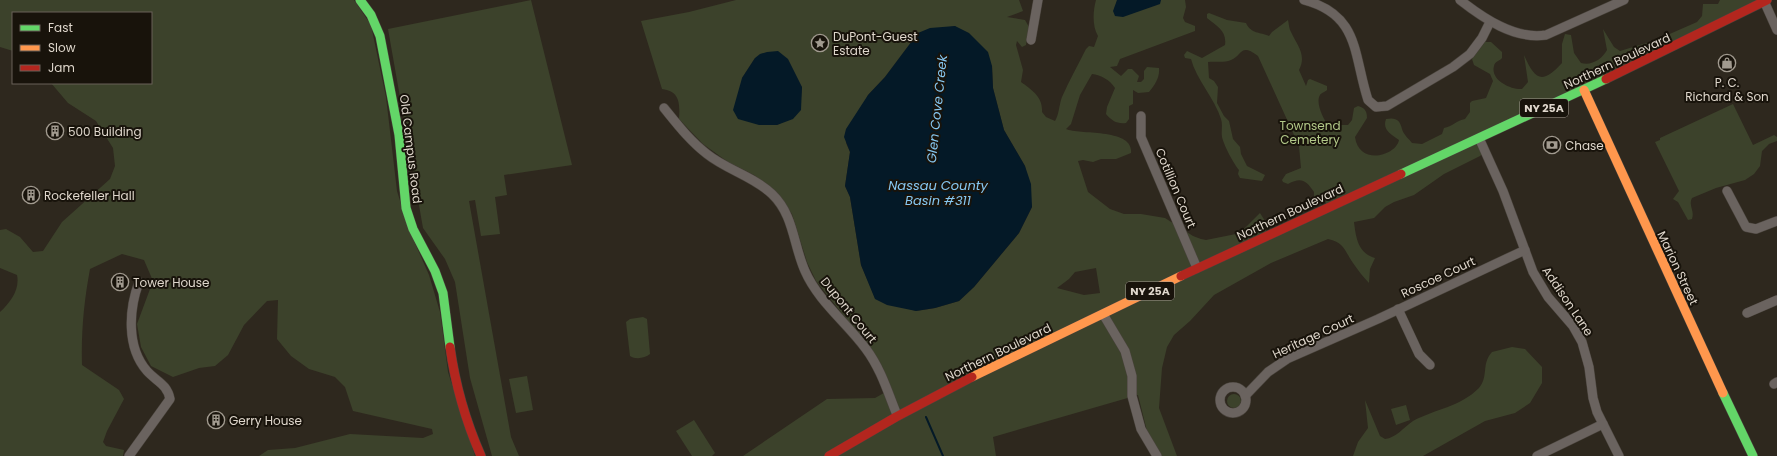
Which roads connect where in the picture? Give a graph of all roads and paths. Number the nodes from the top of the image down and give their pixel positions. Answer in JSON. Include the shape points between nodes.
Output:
{"nodes":[{"id":1,"x":360,"y":0,"type":"edge"},
{"id":2,"x":1038,"y":0,"type":"edge"},
{"id":3,"x":1304,"y":0,"type":"edge"},
{"id":4,"x":1460,"y":0,"type":"edge"},
{"id":5,"x":1624,"y":0,"type":"edge"},
{"id":6,"x":1765,"y":1,"type":"edge"},
{"id":7,"x":1490,"y":22,"type":"junction"},
{"id":8,"x":1777,"y":30,"type":"edge"},
{"id":9,"x":1031,"y":40,"type":"dead end"},
{"id":10,"x":1584,"y":90,"type":"junction"},
{"id":11,"x":664,"y":108,"type":"dead end"},
{"id":12,"x":1141,"y":116,"type":"dead end"},
{"id":13,"x":1479,"y":138,"type":"junction"},
{"id":14,"x":1727,"y":191,"type":"dead end"},
{"id":15,"x":1777,"y":221,"type":"edge"},
{"id":16,"x":1525,"y":250,"type":"junction"},
{"id":17,"x":1197,"y":268,"type":"junction"},
{"id":18,"x":139,"y":282,"type":"dead end"},
{"id":19,"x":1777,"y":300,"type":"edge"},
{"id":20,"x":1398,"y":309,"type":"junction"},
{"id":21,"x":1104,"y":314,"type":"junction"},
{"id":22,"x":1747,"y":314,"type":"dead end"},
{"id":23,"x":1430,"y":365,"type":"dead end"},
{"id":24,"x":1246,"y":396,"type":"dead end"},
{"id":25,"x":897,"y":415,"type":"junction"},
{"id":26,"x":1603,"y":424,"type":"junction"},
{"id":27,"x":474,"y":440,"type":"junction"},
{"id":28,"x":129,"y":456,"type":"edge"},
{"id":29,"x":472,"y":456,"type":"edge"},
{"id":30,"x":481,"y":456,"type":"edge"},
{"id":31,"x":829,"y":456,"type":"edge"},
{"id":32,"x":1157,"y":456,"type":"edge"},
{"id":33,"x":1537,"y":456,"type":"edge"},
{"id":34,"x":1619,"y":456,"type":"edge"},
{"id":35,"x":1753,"y":456,"type":"edge"}],
"edges":[{"from":1,"to":27,"type":"main road","name":"Old Campus Road","via":[[371,15],[380,36],[399,135],[406,208],[443,293],[453,367]]},
{"from":2,"to":9,"type":"street"},
{"from":3,"to":7,"type":"street","via":[[1328,9],[1343,23],[1350,36],[1368,100],[1373,106],[1379,107],[1395,102],[1464,59],[1475,48]]},
{"from":4,"to":7,"type":"street"},
{"from":5,"to":7,"type":"street","via":[[1539,36],[1519,33]]},
{"from":6,"to":8,"type":"street"},
{"from":6,"to":10,"type":"main road","name":"Northern Boulevard","number":"NY 25A"},
{"from":10,"to":13,"type":"main road","name":"Northern Boulevard","number":"NY 25A"},
{"from":10,"to":35,"type":"main road","name":"Marion Street"},
{"from":11,"to":25,"type":"street","name":"Dupont Court","via":[[687,136],[708,154],[752,179],[772,194],[788,215],[808,277],[866,349],[880,372]]},
{"from":12,"to":17,"type":"street","name":"Cotillion Court","via":[[1141,137]]},
{"from":13,"to":16,"type":"street","name":"Addison Lane","via":[[1504,191]]},
{"from":13,"to":17,"type":"main road","name":"Northern Boulevard","number":"NY 25A"},
{"from":14,"to":15,"type":"street","via":[[1746,227],[1756,229]]},
{"from":16,"to":20,"type":"street","name":"Roscoe Court"},
{"from":16,"to":26,"type":"street","name":"Addison Lane","via":[[1539,283],[1573,326],[1582,342],[1589,367],[1593,398]]},
{"from":17,"to":21,"type":"main road","name":"Northern Boulevard","number":"NY 25A"},
{"from":18,"to":28,"type":"street","via":[[133,298],[134,342],[143,365],[168,389],[170,399]]},
{"from":19,"to":22,"type":"street"},
{"from":20,"to":23,"type":"street","name":"Roscoe Court","via":[[1419,354]]},
{"from":20,"to":24,"type":"street","name":"Heritage Court","via":[[1287,358],[1268,372]]},
{"from":21,"to":25,"type":"main road","name":"Northern Boulevard","number":"NY 25A"},
{"from":21,"to":32,"type":"street","via":[[1125,350],[1132,376],[1132,396],[1141,429]]},
{"from":25,"to":31,"type":"main road","name":"Northern Boulevard","number":"NY 25A"},
{"from":26,"to":33,"type":"street"},
{"from":26,"to":34,"type":"street","name":"Addison Lane"},
{"from":27,"to":29,"type":"street","name":"Old Campus Road"},
{"from":27,"to":30,"type":"main road","name":"Old Campus Road"}]}
